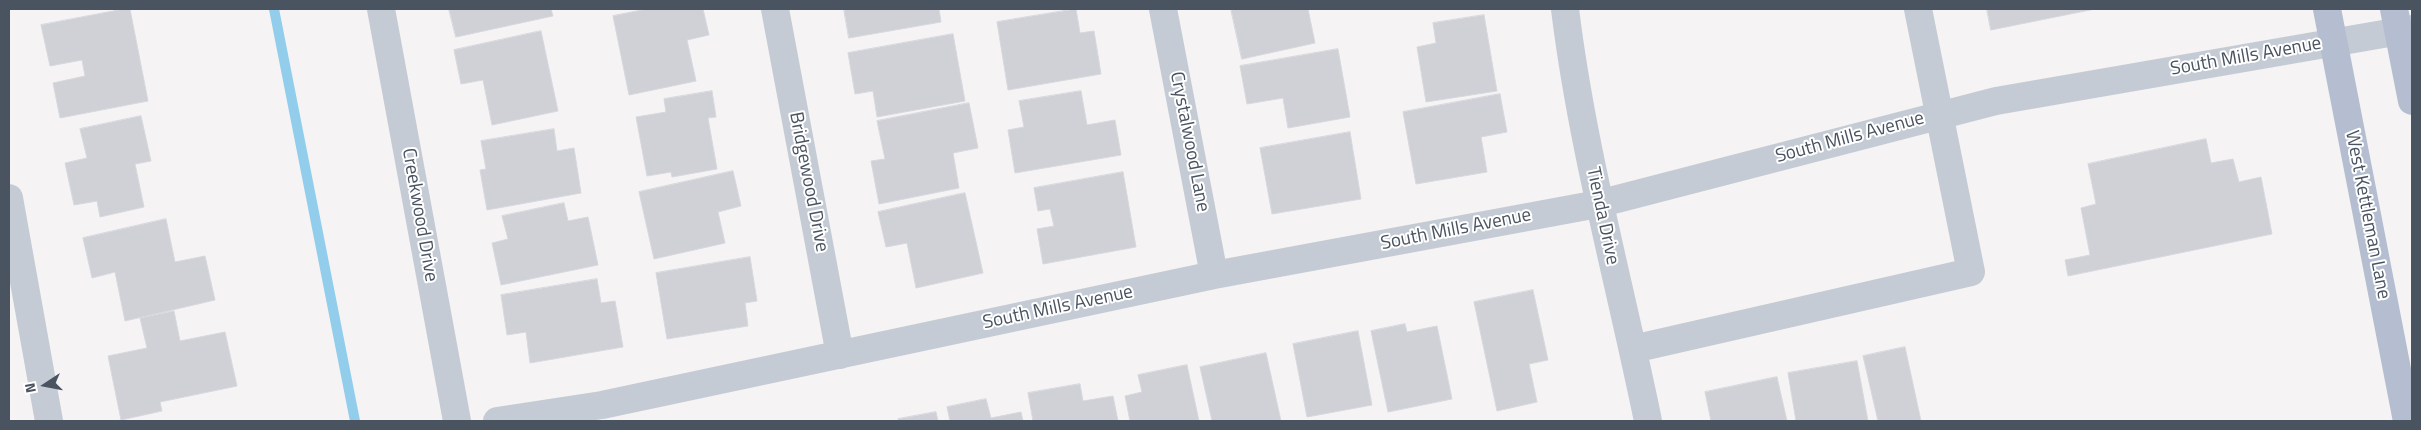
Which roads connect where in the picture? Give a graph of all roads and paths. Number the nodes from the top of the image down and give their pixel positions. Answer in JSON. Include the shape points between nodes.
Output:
{"nodes":[{"id":1,"x":381,"y":9,"type":"edge"},
{"id":2,"x":775,"y":9,"type":"edge"},
{"id":3,"x":1164,"y":9,"type":"edge"},
{"id":4,"x":1565,"y":9,"type":"edge"},
{"id":5,"x":1918,"y":9,"type":"edge"},
{"id":6,"x":2327,"y":9,"type":"edge"},
{"id":7,"x":2402,"y":23,"type":"edge"},
{"id":8,"x":2333,"y":42,"type":"junction"},
{"id":9,"x":2412,"y":101,"type":"edge"},
{"id":10,"x":1940,"y":115,"type":"junction"},
{"id":11,"x":9,"y":198,"type":"edge"},
{"id":12,"x":1598,"y":204,"type":"junction"},
{"id":13,"x":1214,"y":275,"type":"junction"},
{"id":14,"x":1633,"y":349,"type":"junction"},
{"id":15,"x":840,"y":355,"type":"junction"},
{"id":16,"x":49,"y":421,"type":"edge"},
{"id":17,"x":457,"y":421,"type":"edge"},
{"id":18,"x":497,"y":421,"type":"edge"},
{"id":19,"x":1648,"y":421,"type":"edge"},
{"id":20,"x":2407,"y":421,"type":"edge"}],
"edges":[{"from":1,"to":17,"type":"street","name":"Creekwood Drive"},
{"from":2,"to":15,"type":"street","name":"Bridgewood Drive"},
{"from":3,"to":13,"type":"street","name":"Crystalwood Lane"},
{"from":4,"to":12,"type":"street","name":"Tienda Drive"},
{"from":5,"to":10,"type":"street"},
{"from":6,"to":8,"type":"main road","name":"West Kettleman Lane"},
{"from":7,"to":8,"type":"street","name":"South Mills Avenue"},
{"from":7,"to":9,"type":"main road"},
{"from":8,"to":10,"type":"street","name":"South Mills Avenue","via":[[1996,101]]},
{"from":8,"to":20,"type":"main road","name":"West Kettleman Lane"},
{"from":10,"to":12,"type":"street","name":"South Mills Avenue"},
{"from":10,"to":14,"type":"street","via":[[1971,272]]},
{"from":11,"to":16,"type":"street"},
{"from":12,"to":13,"type":"street","name":"South Mills Avenue"},
{"from":12,"to":14,"type":"street","name":"Tienda Drive"},
{"from":13,"to":15,"type":"street","name":"South Mills Avenue"},
{"from":14,"to":19,"type":"street","name":"Tienda Drive"},
{"from":15,"to":18,"type":"street","name":"South Mills Avenue","via":[[602,405]]}]}
